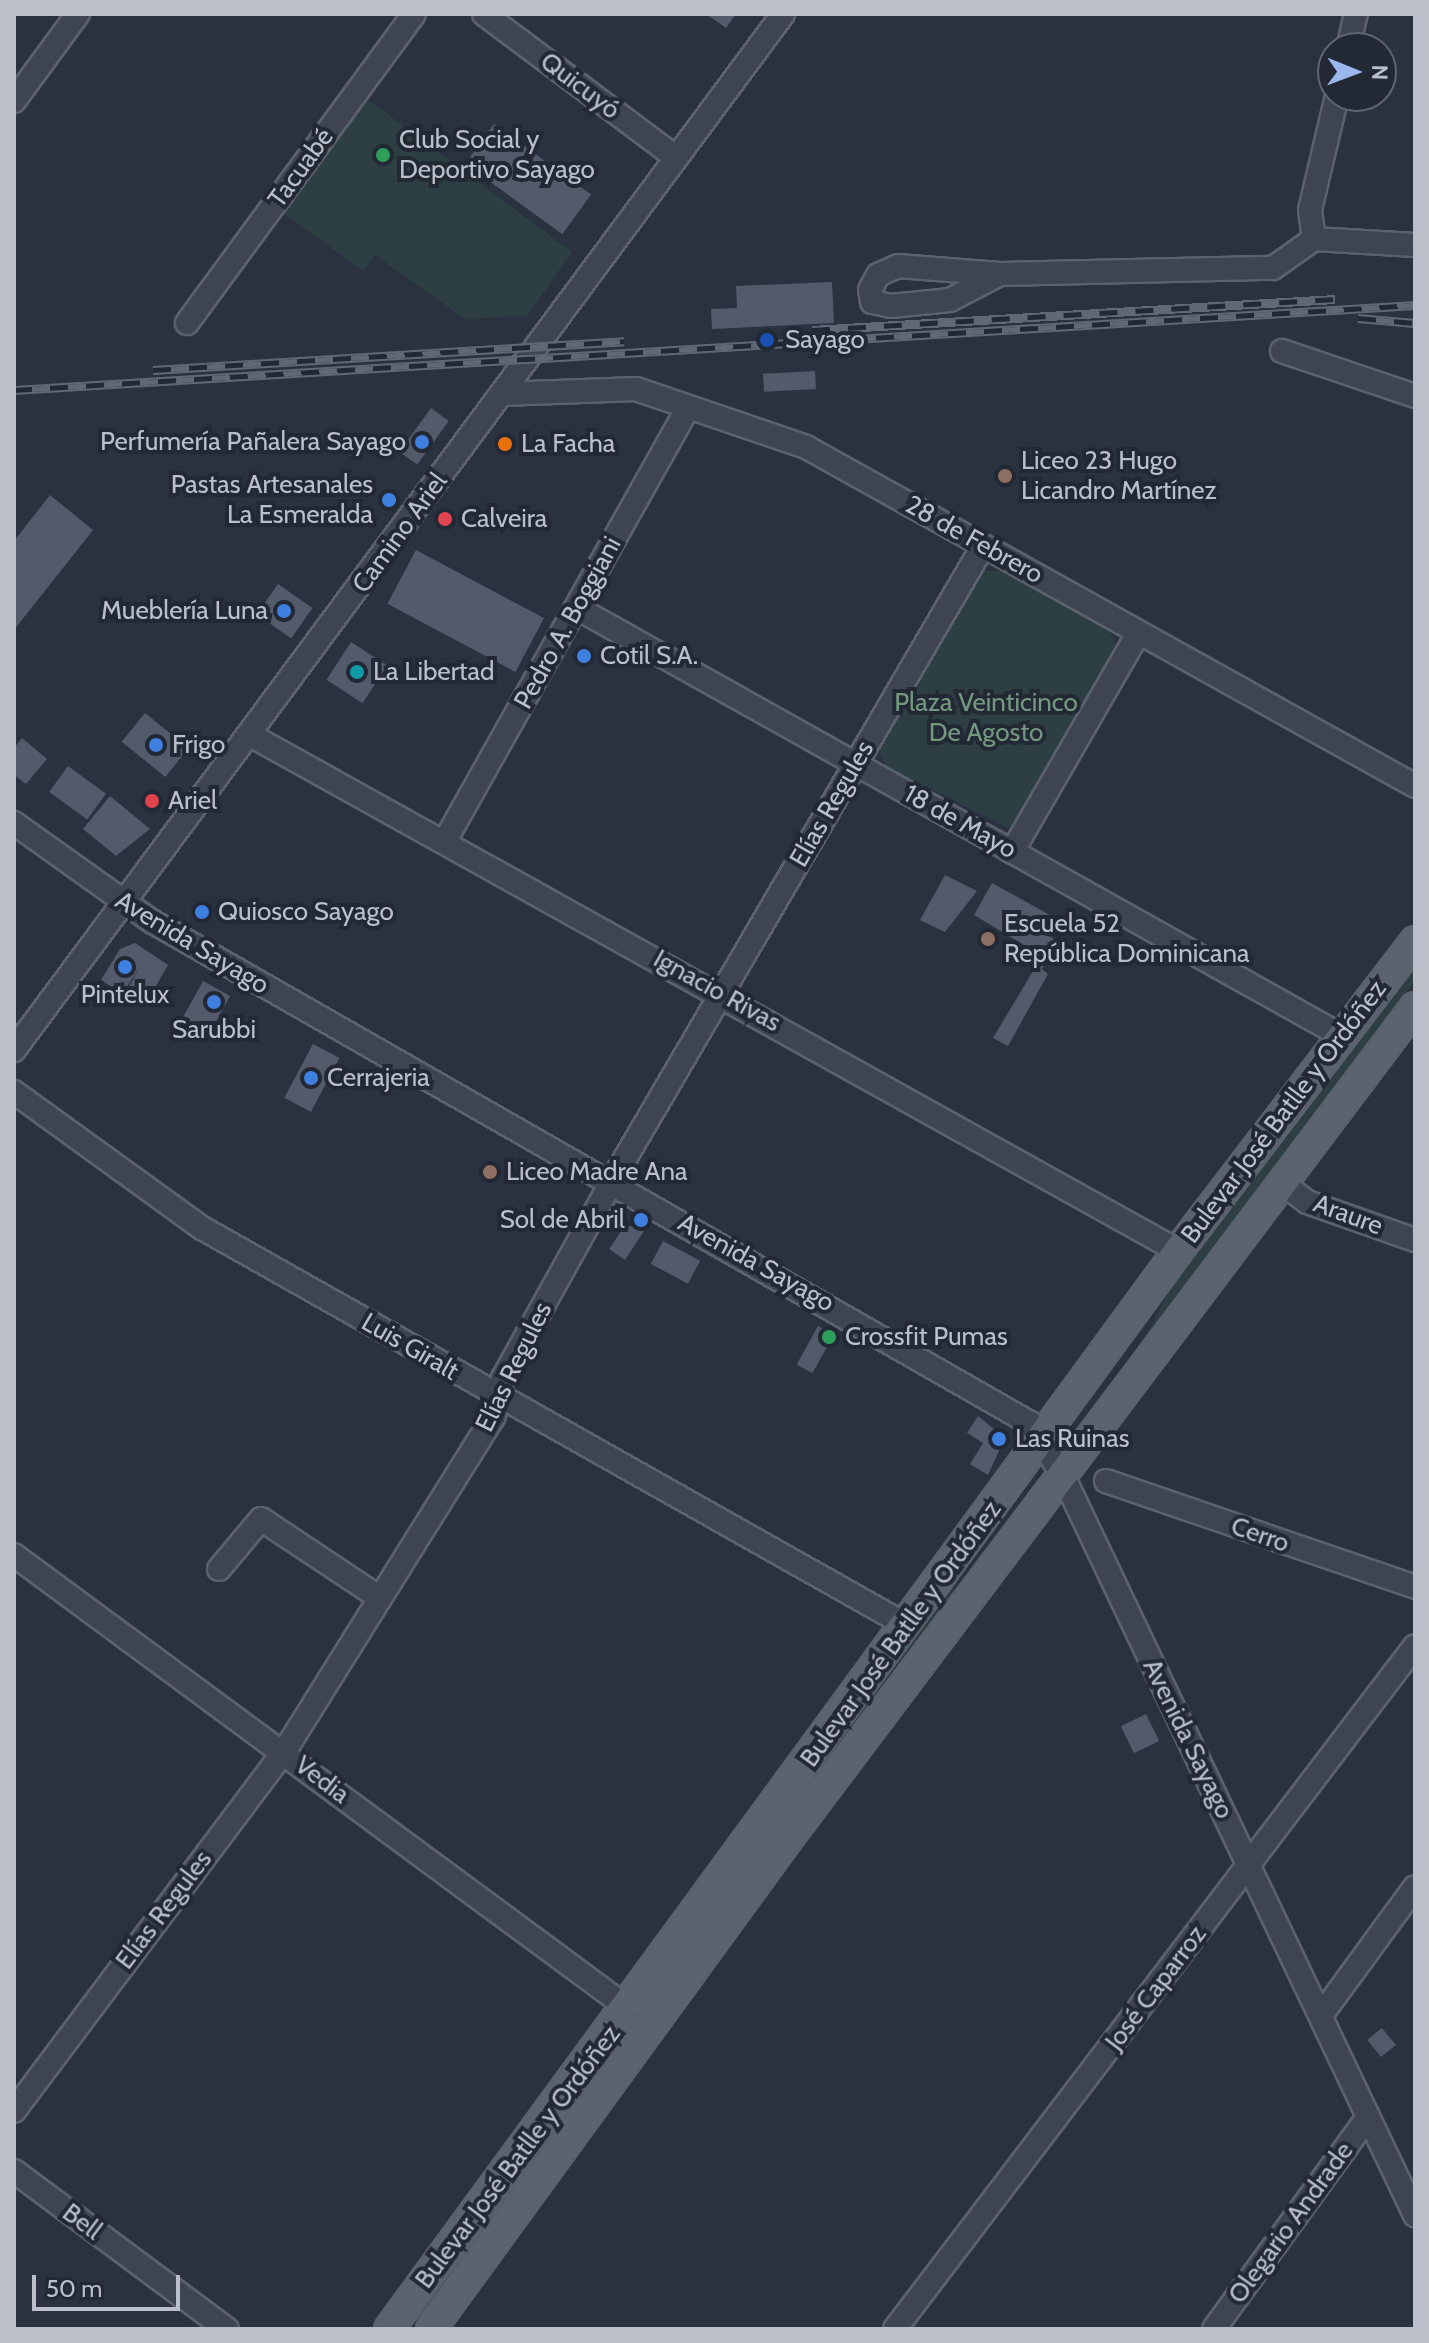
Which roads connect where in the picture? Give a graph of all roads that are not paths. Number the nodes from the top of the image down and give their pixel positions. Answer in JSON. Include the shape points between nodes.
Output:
{"nodes":[{"id":1,"x":78,"y":14,"type":"edge"},
{"id":2,"x":414,"y":14,"type":"edge"},
{"id":3,"x":484,"y":14,"type":"edge"},
{"id":4,"x":783,"y":14,"type":"edge"},
{"id":5,"x":14,"y":101,"type":"edge"},
{"id":6,"x":1333,"y":112,"type":"edge"},
{"id":7,"x":675,"y":157,"type":"junction"},
{"id":8,"x":1314,"y":239,"type":"junction"},
{"id":9,"x":1415,"y":245,"type":"edge"},
{"id":10,"x":1000,"y":274,"type":"junction"},
{"id":11,"x":187,"y":323,"type":"dead end"},
{"id":12,"x":1282,"y":351,"type":"dead end"},
{"id":13,"x":502,"y":394,"type":"junction"},
{"id":14,"x":1415,"y":396,"type":"edge"},
{"id":15,"x":688,"y":407,"type":"junction"},
{"id":16,"x":983,"y":546,"type":"junction"},
{"id":17,"x":577,"y":608,"type":"junction"},
{"id":18,"x":1138,"y":634,"type":"junction"},
{"id":19,"x":252,"y":736,"type":"junction"},
{"id":20,"x":855,"y":764,"type":"junction"},
{"id":21,"x":1415,"y":786,"type":"edge"},
{"id":22,"x":14,"y":823,"type":"edge"},
{"id":23,"x":446,"y":839,"type":"junction"},
{"id":24,"x":1012,"y":852,"type":"junction"},
{"id":25,"x":122,"y":903,"type":"junction"},
{"id":26,"x":1415,"y":941,"type":"edge"},
{"id":27,"x":722,"y":993,"type":"junction"},
{"id":28,"x":1415,"y":1007,"type":"edge"},
{"id":29,"x":1342,"y":1036,"type":"junction"},
{"id":30,"x":14,"y":1050,"type":"edge"},
{"id":31,"x":14,"y":1092,"type":"edge"},
{"id":32,"x":612,"y":1181,"type":"junction"},
{"id":33,"x":1284,"y":1184,"type":"junction"},
{"id":34,"x":1415,"y":1240,"type":"edge"},
{"id":35,"x":1178,"y":1251,"type":"junction"},
{"id":36,"x":499,"y":1397,"type":"junction"},
{"id":37,"x":1043,"y":1440,"type":"junction"},
{"id":38,"x":1063,"y":1476,"type":"junction"},
{"id":39,"x":1106,"y":1481,"type":"dead end"},
{"id":40,"x":14,"y":1555,"type":"edge"},
{"id":41,"x":219,"y":1569,"type":"dead end"},
{"id":42,"x":1415,"y":1587,"type":"edge"},
{"id":43,"x":380,"y":1598,"type":"junction"},
{"id":44,"x":906,"y":1625,"type":"junction"},
{"id":45,"x":1415,"y":1646,"type":"edge"},
{"id":46,"x":284,"y":1752,"type":"junction"},
{"id":47,"x":1249,"y":1866,"type":"junction"},
{"id":48,"x":1415,"y":1887,"type":"edge"},
{"id":49,"x":628,"y":2008,"type":"junction"},
{"id":50,"x":1322,"y":2014,"type":"junction"},
{"id":51,"x":14,"y":2111,"type":"edge"},
{"id":52,"x":1368,"y":2117,"type":"junction"},
{"id":53,"x":14,"y":2171,"type":"edge"},
{"id":54,"x":1415,"y":2215,"type":"edge"},
{"id":55,"x":227,"y":2329,"type":"edge"},
{"id":56,"x":389,"y":2329,"type":"edge"},
{"id":57,"x":431,"y":2329,"type":"edge"},
{"id":58,"x":895,"y":2329,"type":"edge"},
{"id":59,"x":1214,"y":2329,"type":"edge"}],
"edges":[{"from":1,"to":5,"type":"street"},
{"from":2,"to":11,"type":"street","name":"Tacuabé"},
{"from":3,"to":7,"type":"street","name":"Quicuyó"},
{"from":4,"to":7,"type":"street","name":"Camino Ariel"},
{"from":6,"to":8,"type":"street","via":[[1310,210]]},
{"from":7,"to":13,"type":"street","name":"Camino Ariel"},
{"from":8,"to":9,"type":"street"},
{"from":8,"to":10,"type":"street","via":[[1273,268]]},
{"from":10,"to":10,"type":"street","via":[[898,266],[878,275],[872,302],[950,300]]},
{"from":12,"to":14,"type":"street"},
{"from":13,"to":15,"type":"street","name":"28 de Febrero","via":[[636,389]]},
{"from":13,"to":19,"type":"street","name":"Camino Ariel"},
{"from":15,"to":16,"type":"street","name":"28 de Febrero","via":[[806,447]]},
{"from":15,"to":17,"type":"street","name":"Pedro A. Boggiani"},
{"from":16,"to":18,"type":"street","name":"28 de Febrero"},
{"from":16,"to":20,"type":"street","name":"Elías Regules"},
{"from":17,"to":20,"type":"street","name":"18 de Mayo"},
{"from":17,"to":23,"type":"street","name":"Pedro A. Boggiani"},
{"from":18,"to":21,"type":"street","name":"28 de Febrero"},
{"from":18,"to":24,"type":"street"},
{"from":19,"to":23,"type":"street","name":"Ignacio Rivas"},
{"from":19,"to":25,"type":"street","name":"Camino Ariel"},
{"from":20,"to":24,"type":"street","name":"18 de Mayo"},
{"from":20,"to":27,"type":"street","name":"Elías Regules"},
{"from":22,"to":25,"type":"street","name":"Avenida Sayago"},
{"from":23,"to":27,"type":"street","name":"Ignacio Rivas"},
{"from":24,"to":29,"type":"street","name":"18 de Mayo"},
{"from":25,"to":30,"type":"street","name":"Camino Ariel"},
{"from":25,"to":32,"type":"street","name":"Avenida Sayago"},
{"from":26,"to":29,"type":"main road","name":"Bulevar José Batlle y Ordóñez"},
{"from":27,"to":32,"type":"street","name":"Elías Regules"},
{"from":27,"to":35,"type":"street","name":"Ignacio Rivas"},
{"from":28,"to":33,"type":"main road","name":"Bulevar José Batlle y Ordóñez"},
{"from":29,"to":35,"type":"main road","name":"Bulevar José Batlle y Ordóñez"},
{"from":31,"to":36,"type":"street","name":"Luis Giralt","via":[[202,1228]]},
{"from":32,"to":36,"type":"street","name":"Elías Regules"},
{"from":32,"to":37,"type":"street","name":"Avenida Sayago","via":[[1013,1408]]},
{"from":33,"to":34,"type":"street","name":"Araure","via":[[1307,1202]]},
{"from":33,"to":38,"type":"main road","name":"Bulevar José Batlle y Ordóñez"},
{"from":35,"to":37,"type":"main road","name":"Bulevar José Batlle y Ordóñez"},
{"from":36,"to":43,"type":"street","name":"Elías Regules","via":[[494,1416]]},
{"from":36,"to":44,"type":"street","name":"Luis Giralt"},
{"from":37,"to":38,"type":"street","name":"Avenida Sayago"},
{"from":37,"to":44,"type":"main road","name":"Bulevar José Batlle y Ordóñez"},
{"from":38,"to":47,"type":"street","name":"Avenida Sayago"},
{"from":38,"to":57,"type":"main road","name":"Bulevar José Batlle y Ordóñez"},
{"from":39,"to":42,"type":"street","name":"Cerro"},
{"from":40,"to":46,"type":"street","name":"Vedia"},
{"from":41,"to":43,"type":"street","via":[[261,1519]]},
{"from":43,"to":46,"type":"street","name":"Elías Regules"},
{"from":44,"to":49,"type":"main road","name":"Bulevar José Batlle y Ordóñez"},
{"from":45,"to":47,"type":"street","name":"José Caparroz"},
{"from":46,"to":49,"type":"street","name":"Vedia"},
{"from":46,"to":51,"type":"street","name":"Elías Regules"},
{"from":47,"to":50,"type":"street","name":"Avenida Sayago"},
{"from":47,"to":58,"type":"street","name":"José Caparroz"},
{"from":48,"to":50,"type":"street"},
{"from":49,"to":56,"type":"main road","name":"Bulevar José Batlle y Ordóñez"},
{"from":50,"to":52,"type":"street","name":"Avenida Sayago"},
{"from":52,"to":54,"type":"street","name":"Avenida Sayago"},
{"from":52,"to":59,"type":"street","name":"Olegario Andrade"},
{"from":53,"to":55,"type":"street","name":"Bell"}]}
